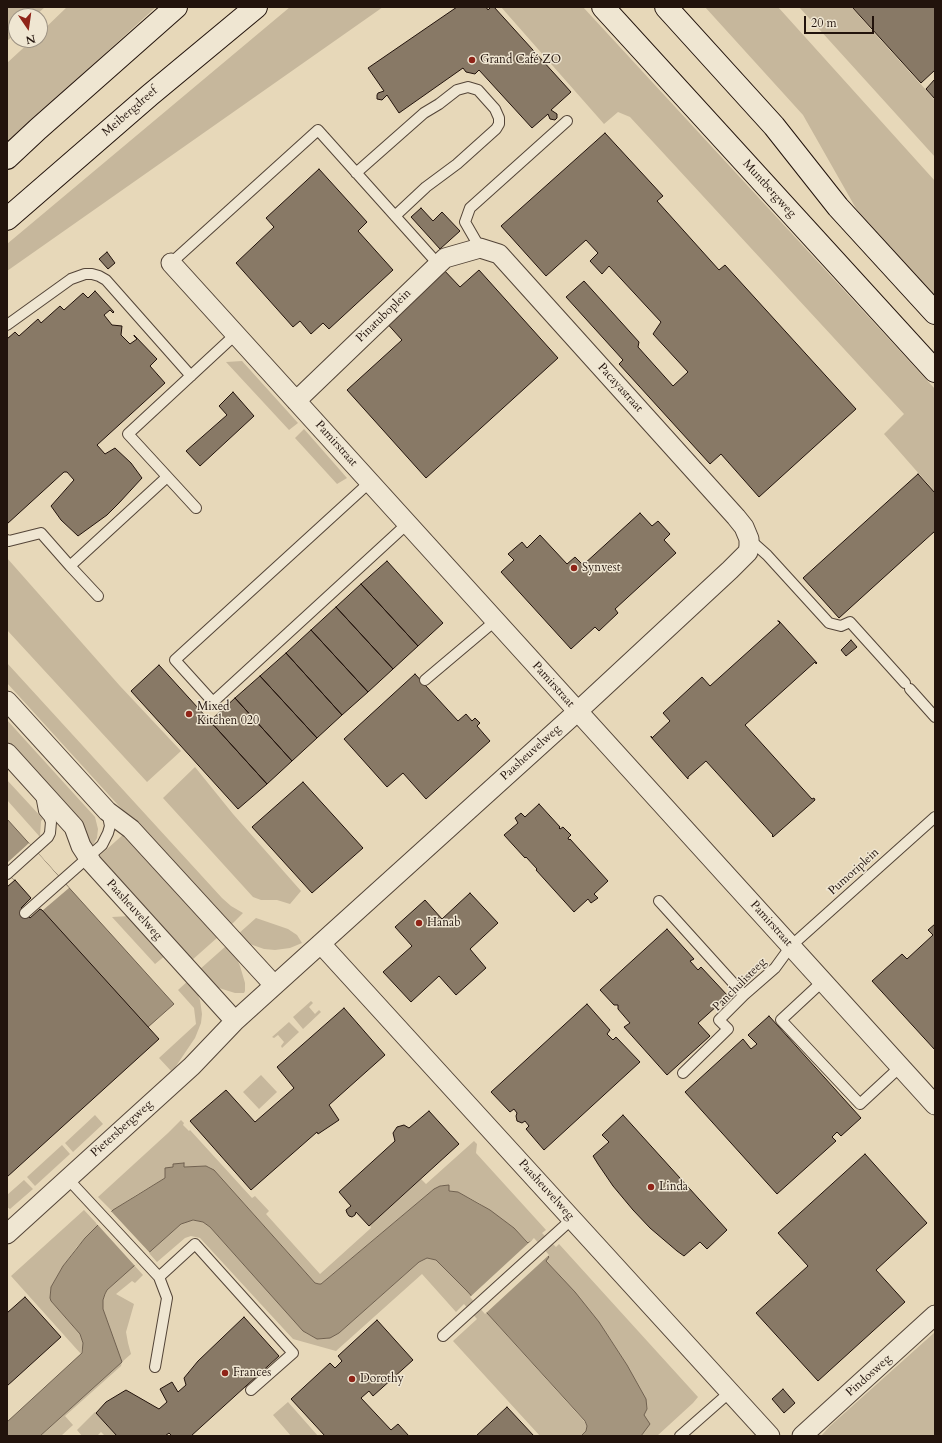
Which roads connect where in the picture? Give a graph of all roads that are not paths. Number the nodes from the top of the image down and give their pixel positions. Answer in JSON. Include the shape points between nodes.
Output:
{"nodes":[{"id":1,"x":176,"y":7,"type":"edge"},
{"id":2,"x":256,"y":7,"type":"edge"},
{"id":3,"x":603,"y":7,"type":"edge"},
{"id":4,"x":666,"y":7,"type":"edge"},
{"id":5,"x":566,"y":121,"type":"dead end"},
{"id":6,"x":7,"y":158,"type":"edge"},
{"id":7,"x":356,"y":173,"type":"junction"},
{"id":8,"x":395,"y":216,"type":"junction"},
{"id":9,"x":7,"y":219,"type":"edge"},
{"id":10,"x":480,"y":248,"type":"junction"},
{"id":11,"x":171,"y":263,"type":"joint"},
{"id":12,"x":438,"y":264,"type":"junction"},
{"id":13,"x":935,"y":313,"type":"edge"},
{"id":14,"x":7,"y":325,"type":"edge"},
{"id":15,"x":236,"y":334,"type":"junction"},
{"id":16,"x":935,"y":371,"type":"edge"},
{"id":17,"x":191,"y":376,"type":"junction"},
{"id":18,"x":296,"y":401,"type":"junction"},
{"id":19,"x":167,"y":477,"type":"junction"},
{"id":20,"x":370,"y":482,"type":"junction"},
{"id":21,"x":196,"y":508,"type":"dead end"},
{"id":22,"x":408,"y":524,"type":"junction"},
{"id":23,"x":749,"y":539,"type":"junction"},
{"id":24,"x":7,"y":540,"type":"edge"},
{"id":25,"x":70,"y":566,"type":"junction"},
{"id":26,"x":98,"y":596,"type":"dead end"},
{"id":27,"x":495,"y":621,"type":"junction"},
{"id":28,"x":426,"y":680,"type":"dead end"},
{"id":29,"x":7,"y":701,"type":"edge"},
{"id":30,"x":578,"y":712,"type":"junction"},
{"id":31,"x":935,"y":717,"type":"edge"},
{"id":32,"x":7,"y":753,"type":"edge"},
{"id":33,"x":40,"y":789,"type":"junction"},
{"id":34,"x":107,"y":811,"type":"junction"},
{"id":35,"x":935,"y":818,"type":"edge"},
{"id":36,"x":88,"y":857,"type":"junction"},
{"id":37,"x":7,"y":874,"type":"edge"},
{"id":38,"x":659,"y":901,"type":"dead end"},
{"id":39,"x":25,"y":913,"type":"dead end"},
{"id":40,"x":321,"y":944,"type":"junction"},
{"id":41,"x":790,"y":946,"type":"junction"},
{"id":42,"x":823,"y":981,"type":"junction"},
{"id":43,"x":274,"y":986,"type":"junction"},
{"id":44,"x":744,"y":995,"type":"junction"},
{"id":45,"x":235,"y":1021,"type":"junction"},
{"id":46,"x":900,"y":1067,"type":"junction"},
{"id":47,"x":683,"y":1073,"type":"dead end"},
{"id":48,"x":935,"y":1105,"type":"edge"},
{"id":49,"x":68,"y":1179,"type":"junction"},
{"id":50,"x":572,"y":1219,"type":"junction"},
{"id":51,"x":7,"y":1234,"type":"edge"},
{"id":52,"x":159,"y":1277,"type":"junction"},
{"id":53,"x":935,"y":1315,"type":"edge"},
{"id":54,"x":443,"y":1336,"type":"dead end"},
{"id":55,"x":155,"y":1367,"type":"dead end"},
{"id":56,"x":251,"y":1390,"type":"dead end"},
{"id":57,"x":730,"y":1392,"type":"junction"},
{"id":58,"x":680,"y":1436,"type":"edge"},
{"id":59,"x":770,"y":1436,"type":"edge"},
{"id":60,"x":802,"y":1436,"type":"edge"}],
"edges":[{"from":1,"to":6,"type":"main road"},
{"from":2,"to":9,"type":"main road","name":"Meibergdreef"},
{"from":3,"to":16,"type":"main road","name":"Muntbergweg"},
{"from":4,"to":13,"type":"main road","via":[[774,126],[838,207]]},
{"from":5,"to":10,"type":"lane","via":[[470,208],[465,222]]},
{"from":7,"to":8,"type":"lane"},
{"from":7,"to":8,"type":"lane","via":[[424,113],[457,90],[468,87],[478,90],[495,109],[499,118],[496,129]]},
{"from":7,"to":11,"type":"lane","via":[[318,130]]},
{"from":8,"to":12,"type":"lane"},
{"from":10,"to":12,"type":"street","name":"Pinatuboplein","via":[[445,258]]},
{"from":10,"to":23,"type":"street","name":"Pacayastraat","via":[[499,254],[744,527]]},
{"from":11,"to":15,"type":"street","name":"Pamirstraat"},
{"from":12,"to":18,"type":"street","name":"Pinatuboplein"},
{"from":14,"to":17,"type":"lane","via":[[71,279],[92,274],[106,280]]},
{"from":15,"to":17,"type":"lane"},
{"from":15,"to":18,"type":"street","name":"Pamirstraat"},
{"from":17,"to":19,"type":"lane","via":[[128,434]]},
{"from":18,"to":20,"type":"street","name":"Pamirstraat"},
{"from":19,"to":21,"type":"lane"},
{"from":19,"to":25,"type":"lane"},
{"from":20,"to":22,"type":"street","name":"Pamirstraat"},
{"from":20,"to":22,"type":"lane","via":[[175,660],[213,702]]},
{"from":22,"to":27,"type":"street","name":"Pamirstraat"},
{"from":23,"to":30,"type":"street","name":"Paasheuvelweg","via":[[750,546],[744,557]]},
{"from":23,"to":31,"type":"lane","via":[[829,623],[841,626],[850,622]]},
{"from":24,"to":25,"type":"lane","via":[[41,533]]},
{"from":25,"to":26,"type":"lane"},
{"from":27,"to":28,"type":"lane"},
{"from":27,"to":30,"type":"street","name":"Pamirstraat"},
{"from":29,"to":34,"type":"street"},
{"from":30,"to":40,"type":"street","name":"Paasheuvelweg"},
{"from":30,"to":41,"type":"street","name":"Pamirstraat"},
{"from":32,"to":33,"type":"street","name":"Paasheuvelweg"},
{"from":33,"to":36,"type":"street","name":"Paasheuvelweg","via":[[74,827]]},
{"from":33,"to":37,"type":"lane","via":[[44,811],[52,827],[50,833]]},
{"from":34,"to":36,"type":"lane","via":[[110,826],[106,839]]},
{"from":34,"to":43,"type":"street","via":[[131,829]]},
{"from":35,"to":41,"type":"lane","name":"Pumoriplein"},
{"from":36,"to":39,"type":"lane"},
{"from":36,"to":45,"type":"street","name":"Paasheuvelweg"},
{"from":38,"to":44,"type":"lane"},
{"from":40,"to":43,"type":"street","name":"Paasheuvelweg"},
{"from":40,"to":50,"type":"street","name":"Paasheuvelweg"},
{"from":41,"to":42,"type":"street","name":"Pamirstraat"},
{"from":41,"to":44,"type":"lane","name":"Panchulisteeg","via":[[776,968]]},
{"from":42,"to":46,"type":"street","name":"Pamirstraat"},
{"from":42,"to":46,"type":"lane","via":[[781,1020],[860,1104]]},
{"from":43,"to":45,"type":"street","name":"Paasheuvelweg"},
{"from":44,"to":47,"type":"lane","name":"Panchulisteeg","via":[[719,1020],[728,1029]]},
{"from":45,"to":49,"type":"street","name":"Pietersbergweg","via":[[192,1066]]},
{"from":46,"to":48,"type":"street","name":"Pamirstraat"},
{"from":49,"to":51,"type":"street","name":"Pietersbergweg"},
{"from":49,"to":52,"type":"lane"},
{"from":50,"to":54,"type":"lane"},
{"from":50,"to":57,"type":"street","name":"Paasheuvelweg"},
{"from":52,"to":55,"type":"lane","via":[[167,1298]]},
{"from":52,"to":56,"type":"lane","via":[[195,1244],[292,1354]]},
{"from":53,"to":60,"type":"street","name":"Pindosweg"},
{"from":57,"to":58,"type":"lane"},
{"from":57,"to":59,"type":"street","name":"Paasheuvelweg"}]}
